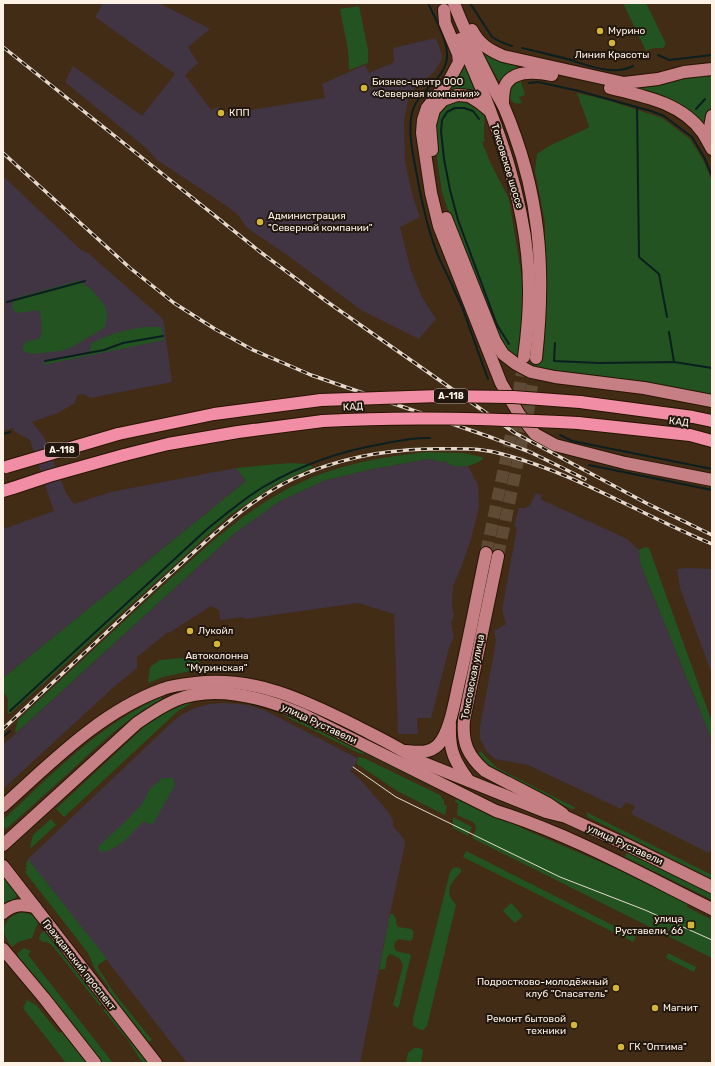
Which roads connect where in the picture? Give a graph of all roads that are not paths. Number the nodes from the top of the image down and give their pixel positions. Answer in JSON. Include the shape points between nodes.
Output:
{"nodes":[{"id":1,"x":455,"y":3,"type":"edge"},
{"id":2,"x":443,"y":7,"type":"edge"},
{"id":3,"x":712,"y":69,"type":"edge"},
{"id":4,"x":503,"y":105,"type":"junction"},
{"id":5,"x":490,"y":111,"type":"junction"},
{"id":6,"x":712,"y":116,"type":"edge"},
{"id":7,"x":712,"y":141,"type":"edge"},
{"id":8,"x":712,"y":149,"type":"edge"},
{"id":9,"x":712,"y":401,"type":"edge"},
{"id":10,"x":712,"y":421,"type":"edge"},
{"id":11,"x":712,"y":441,"type":"edge"},
{"id":12,"x":4,"y":467,"type":"edge"},
{"id":13,"x":712,"y":480,"type":"edge"},
{"id":14,"x":8,"y":489,"type":"edge"},
{"id":15,"x":486,"y":553,"type":"tunnel mouth"},
{"id":16,"x":498,"y":556,"type":"tunnel mouth"},
{"id":17,"x":450,"y":719,"type":"junction"},
{"id":18,"x":405,"y":751,"type":"junction"},
{"id":19,"x":469,"y":781,"type":"junction"},
{"id":20,"x":3,"y":806,"type":"edge"},
{"id":21,"x":566,"y":817,"type":"junction"},
{"id":22,"x":529,"y":821,"type":"junction"},
{"id":23,"x":3,"y":845,"type":"edge"},
{"id":24,"x":3,"y":866,"type":"edge"},
{"id":25,"x":712,"y":887,"type":"edge"},
{"id":26,"x":35,"y":907,"type":"junction"},
{"id":27,"x":712,"y":909,"type":"edge"},
{"id":28,"x":3,"y":913,"type":"edge"},
{"id":29,"x":3,"y":949,"type":"edge"},
{"id":30,"x":95,"y":1063,"type":"edge"},
{"id":31,"x":156,"y":1063,"type":"edge"}],
"edges":[{"from":1,"to":3,"type":"main road","via":[[464,13],[482,44],[492,52],[515,59],[624,83]]},
{"from":1,"to":4,"type":"main road","name":"Токсовское шоссе"},
{"from":2,"to":5,"type":"main road","name":"Токсовское шоссе","via":[[452,19]]},
{"from":2,"to":13,"type":"main road","via":[[445,23],[459,62],[450,79],[427,108],[423,120],[422,133],[431,193],[439,226],[501,384],[535,434],[555,445],[625,463]]},
{"from":4,"to":5,"type":"main road","name":"Токсовское шоссе","via":[[527,174],[537,222],[541,259],[540,325],[530,357],[530,292],[523,224],[514,183]]},
{"from":4,"to":8,"type":"main road","via":[[506,84],[510,80],[531,72],[545,74],[631,93],[671,106],[692,120]]},
{"from":5,"to":9,"type":"main road","via":[[469,96],[457,95],[443,100],[434,110],[430,125],[431,147],[447,223],[483,314],[503,354],[531,372],[644,388]]},
{"from":6,"to":7,"type":"main road"},
{"from":10,"to":12,"type":"highway","name":"КАД","number":"А-118","bridge":true,"via":[[580,402],[513,397],[439,396],[321,400],[214,414],[118,434]]},
{"from":11,"to":14,"type":"highway","name":"КАД","number":"А-118","bridge":true,"via":[[690,435],[578,423],[451,418],[323,421],[168,444]]},
{"from":15,"to":17,"type":"main road","name":"Токсовская улица"},
{"from":16,"to":21,"type":"main road","name":"Токсовская улица","via":[[464,720],[464,738],[470,754],[478,765],[547,803]]},
{"from":17,"to":18,"type":"main road","name":"Токсовская улица","via":[[439,744],[431,751]]},
{"from":17,"to":19,"type":"main road","name":"Токсовская улица","via":[[451,749]]},
{"from":18,"to":19,"type":"main road","name":"улица Руставели","via":[[419,761]]},
{"from":18,"to":20,"type":"main road","name":"улица Руставели","via":[[310,703],[273,690],[253,685],[208,681],[185,684],[164,688],[143,697],[98,724],[76,740]]},
{"from":19,"to":21,"type":"main road","name":"улица Руставели","via":[[546,812]]},
{"from":19,"to":22,"type":"main road","name":"улица Руставели","via":[[482,793]]},
{"from":21,"to":25,"type":"main road","name":"улица Руставели"},
{"from":22,"to":23,"type":"main road","name":"улица Руставели","via":[[496,810],[286,707],[250,697],[203,694],[178,699],[137,723]]},
{"from":22,"to":27,"type":"main road","name":"улица Руставели","via":[[616,860]]},
{"from":24,"to":26,"type":"main road","name":"Гражданский проспект"},
{"from":26,"to":28,"type":"main road","via":[[23,904],[13,906]]},
{"from":26,"to":31,"type":"main road","name":"Гражданский проспект"},
{"from":29,"to":30,"type":"main road"}]}
